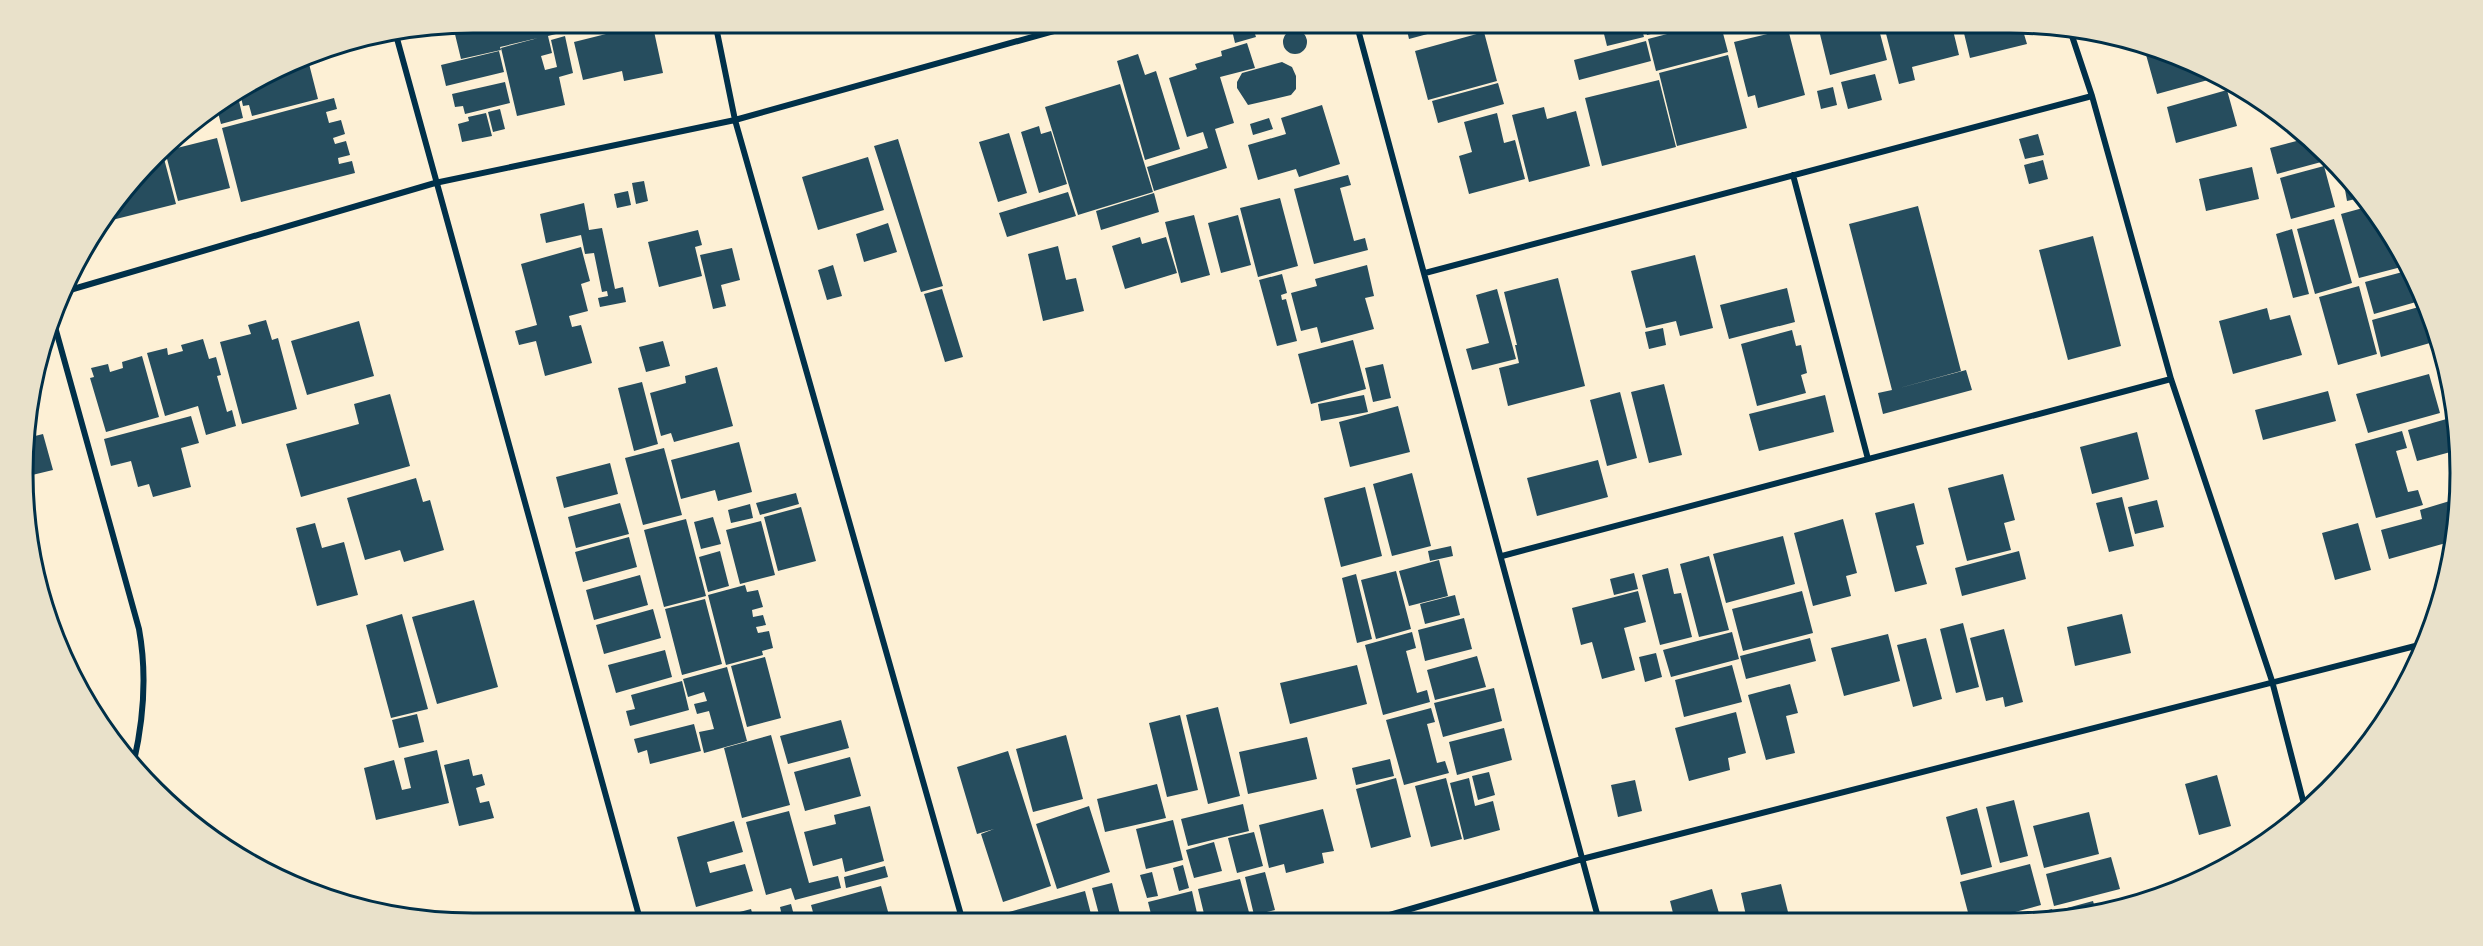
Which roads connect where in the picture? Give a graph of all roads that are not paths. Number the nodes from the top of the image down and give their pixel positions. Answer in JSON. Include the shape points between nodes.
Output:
{"nodes":[{"id":1,"x":717,"y":33,"type":"edge"},
{"id":2,"x":1047,"y":33,"type":"edge"},
{"id":3,"x":1359,"y":33,"type":"edge"},
{"id":4,"x":2072,"y":38,"type":"edge"},
{"id":5,"x":397,"y":40,"type":"edge"},
{"id":6,"x":2091,"y":96,"type":"junction"},
{"id":7,"x":735,"y":120,"type":"junction"},
{"id":8,"x":1793,"y":175,"type":"junction"},
{"id":9,"x":435,"y":183,"type":"junction"},
{"id":10,"x":1425,"y":273,"type":"junction"},
{"id":11,"x":74,"y":288,"type":"edge"},
{"id":12,"x":56,"y":331,"type":"edge"},
{"id":13,"x":2171,"y":379,"type":"junction"},
{"id":14,"x":1868,"y":459,"type":"junction"},
{"id":15,"x":1502,"y":556,"type":"junction"},
{"id":16,"x":2415,"y":646,"type":"edge"},
{"id":17,"x":2272,"y":681,"type":"junction"},
{"id":18,"x":135,"y":755,"type":"edge"},
{"id":19,"x":2303,"y":801,"type":"edge"},
{"id":20,"x":1582,"y":859,"type":"junction"},
{"id":21,"x":637,"y":913,"type":"edge"},
{"id":22,"x":960,"y":913,"type":"edge"},
{"id":23,"x":1396,"y":913,"type":"edge"},
{"id":24,"x":1597,"y":913,"type":"edge"}],
"edges":[{"from":1,"to":7,"type":"street"},
{"from":2,"to":7,"type":"street"},
{"from":3,"to":10,"type":"street"},
{"from":4,"to":6,"type":"street"},
{"from":5,"to":9,"type":"street"},
{"from":6,"to":8,"type":"street"},
{"from":6,"to":13,"type":"street"},
{"from":7,"to":9,"type":"street"},
{"from":7,"to":22,"type":"street"},
{"from":8,"to":10,"type":"street"},
{"from":8,"to":14,"type":"street"},
{"from":9,"to":11,"type":"street"},
{"from":9,"to":21,"type":"street"},
{"from":10,"to":15,"type":"street"},
{"from":12,"to":18,"type":"street","via":[[144,653],[142,724]]},
{"from":13,"to":14,"type":"street"},
{"from":13,"to":17,"type":"street"},
{"from":14,"to":15,"type":"street"},
{"from":15,"to":20,"type":"street"},
{"from":16,"to":17,"type":"street"},
{"from":17,"to":19,"type":"street"},
{"from":17,"to":20,"type":"street"},
{"from":20,"to":23,"type":"street"},
{"from":20,"to":24,"type":"street"}]}
